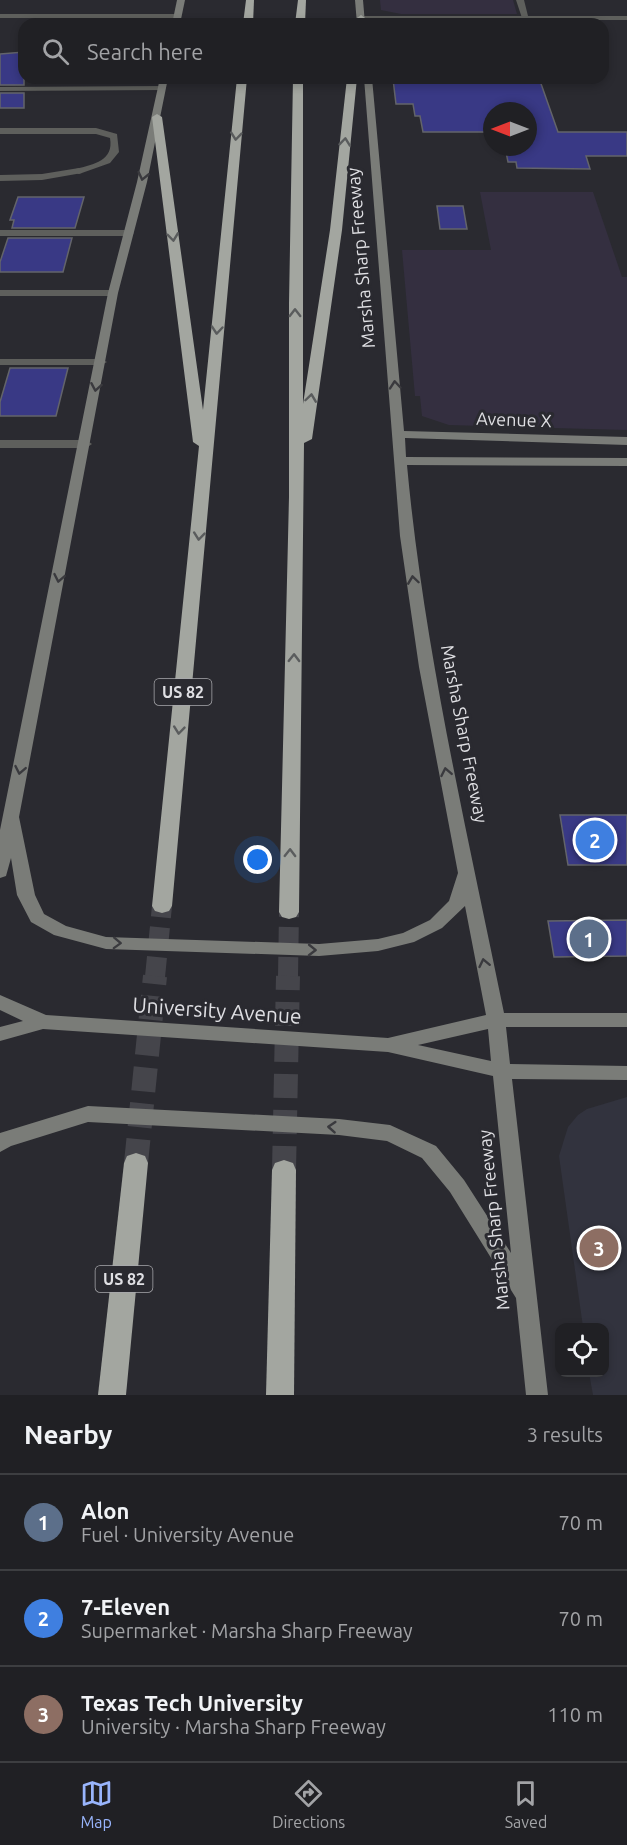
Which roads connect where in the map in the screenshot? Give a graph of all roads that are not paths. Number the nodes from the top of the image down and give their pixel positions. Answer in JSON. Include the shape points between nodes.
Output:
{"nodes":[{"id":1,"x":180,"y":0,"type":"edge"},
{"id":2,"x":250,"y":0,"type":"edge"},
{"id":3,"x":302,"y":0,"type":"edge"},
{"id":4,"x":359,"y":0,"type":"edge"},
{"id":5,"x":520,"y":0,"type":"edge"},
{"id":6,"x":0,"y":16,"type":"edge"},
{"id":7,"x":88,"y":18,"type":"edge"},
{"id":8,"x":177,"y":18,"type":"edge"},
{"id":9,"x":248,"y":18,"type":"edge"},
{"id":10,"x":300,"y":18,"type":"edge"},
{"id":11,"x":361,"y":18,"type":"edge"},
{"id":12,"x":526,"y":18,"type":"joint"},
{"id":13,"x":627,"y":18,"type":"edge"},
{"id":14,"x":130,"y":84,"type":"edge"},
{"id":15,"x":163,"y":84,"type":"edge"},
{"id":16,"x":241,"y":84,"type":"edge"},
{"id":17,"x":298,"y":84,"type":"edge"},
{"id":18,"x":350,"y":84,"type":"edge"},
{"id":19,"x":369,"y":84,"type":"edge"},
{"id":20,"x":0,"y":88,"type":"edge"},
{"id":21,"x":157,"y":117,"type":"junction"},
{"id":22,"x":0,"y":131,"type":"edge"},
{"id":23,"x":0,"y":178,"type":"edge"},
{"id":24,"x":0,"y":233,"type":"edge"},
{"id":25,"x":129,"y":233,"type":"junction"},
{"id":26,"x":0,"y":293,"type":"edge"},
{"id":27,"x":114,"y":293,"type":"junction"},
{"id":28,"x":0,"y":362,"type":"edge"},
{"id":29,"x":101,"y":362,"type":"junction"},
{"id":30,"x":399,"y":434,"type":"junction"},
{"id":31,"x":627,"y":441,"type":"edge"},
{"id":32,"x":0,"y":444,"type":"edge"},
{"id":33,"x":86,"y":444,"type":"junction"},
{"id":34,"x":402,"y":460,"type":"junction"},
{"id":35,"x":627,"y":462,"type":"edge"},
{"id":36,"x":204,"y":478,"type":"junction"},
{"id":37,"x":297,"y":497,"type":"junction"},
{"id":38,"x":12,"y":813,"type":"junction"},
{"id":39,"x":0,"y":828,"type":"edge"},
{"id":40,"x":0,"y":872,"type":"edge"},
{"id":41,"x":466,"y":873,"type":"junction"},
{"id":42,"x":162,"y":906,"type":"tunnel mouth"},
{"id":43,"x":289,"y":912,"type":"tunnel mouth"},
{"id":44,"x":0,"y":1002,"type":"edge"},
{"id":45,"x":496,"y":1020,"type":"junction"},
{"id":46,"x":627,"y":1020,"type":"edge"},
{"id":47,"x":43,"y":1022,"type":"junction"},
{"id":48,"x":0,"y":1034,"type":"edge"},
{"id":49,"x":388,"y":1044,"type":"junction"},
{"id":50,"x":502,"y":1071,"type":"junction"},
{"id":51,"x":627,"y":1073,"type":"edge"},
{"id":52,"x":0,"y":1144,"type":"edge"},
{"id":53,"x":136,"y":1163,"type":"tunnel mouth"},
{"id":54,"x":284,"y":1170,"type":"tunnel mouth"},
{"id":55,"x":526,"y":1296,"type":"junction"},
{"id":56,"x":112,"y":1395,"type":"edge"},
{"id":57,"x":280,"y":1395,"type":"edge"},
{"id":58,"x":537,"y":1395,"type":"edge"}],
"edges":[{"from":1,"to":8,"type":"main road"},
{"from":2,"to":9,"type":"highway"},
{"from":3,"to":10,"type":"highway"},
{"from":4,"to":11,"type":"main road"},
{"from":5,"to":12,"type":"street"},
{"from":6,"to":7,"type":"street"},
{"from":12,"to":13,"type":"street"},
{"from":14,"to":20,"type":"street"},
{"from":15,"to":21,"type":"main road"},
{"from":16,"to":36,"type":"highway","number":"US 82","one_way":true},
{"from":37,"to":17,"type":"highway","one_way":true},
{"from":37,"to":18,"type":"highway","one_way":true,"via":[[336,230]]},
{"from":30,"to":19,"type":"main road","name":"Marsha Sharp Freeway","one_way":true},
{"from":21,"to":25,"type":"main road","one_way":true},
{"from":21,"to":36,"type":"highway","one_way":true},
{"from":22,"to":23,"type":"street","via":[[96,131],[114,136],[107,164],[42,177]]},
{"from":24,"to":25,"type":"street"},
{"from":25,"to":27,"type":"main road"},
{"from":26,"to":27,"type":"street"},
{"from":27,"to":29,"type":"main road"},
{"from":28,"to":29,"type":"street"},
{"from":29,"to":33,"type":"main road","one_way":true},
{"from":30,"to":31,"type":"main road","name":"Avenue X"},
{"from":30,"to":34,"type":"main road","name":"Marsha Sharp Freeway"},
{"from":32,"to":33,"type":"street"},
{"from":33,"to":38,"type":"main road","one_way":true},
{"from":34,"to":35,"type":"main road"},
{"from":41,"to":34,"type":"main road","name":"Marsha Sharp Freeway","one_way":true,"via":[[426,667],[406,536]]},
{"from":36,"to":42,"type":"highway","number":"US 82","one_way":true},
{"from":43,"to":37,"type":"highway","one_way":true},
{"from":38,"to":39,"type":"main road"},
{"from":38,"to":40,"type":"main road"},
{"from":38,"to":41,"type":"main road","one_way":true,"via":[[26,895],[37,918],[60,931],[106,943],[320,950],[378,945],[408,938],[436,924],[457,904]]},
{"from":45,"to":41,"type":"main road","name":"Marsha Sharp Freeway","one_way":true},
{"from":44,"to":47,"type":"main road","name":"University Avenue"},
{"from":45,"to":46,"type":"main road","name":"University Avenue"},
{"from":45,"to":49,"type":"main road","name":"University Avenue"},
{"from":45,"to":50,"type":"main road","name":"Marsha Sharp Freeway"},
{"from":47,"to":48,"type":"main road","name":"University Avenue"},
{"from":47,"to":49,"type":"main road","name":"University Avenue"},
{"from":49,"to":50,"type":"main road","name":"University Avenue"},
{"from":50,"to":51,"type":"main road","name":"University Avenue"},
{"from":50,"to":55,"type":"main road","name":"Marsha Sharp Freeway"},
{"from":55,"to":52,"type":"main road","one_way":true,"via":[[457,1186],[429,1152],[390,1134],[339,1127],[88,1114]]},
{"from":53,"to":56,"type":"highway","number":"US 82"},
{"from":54,"to":57,"type":"highway"},
{"from":55,"to":58,"type":"main road","name":"Marsha Sharp Freeway"}]}
